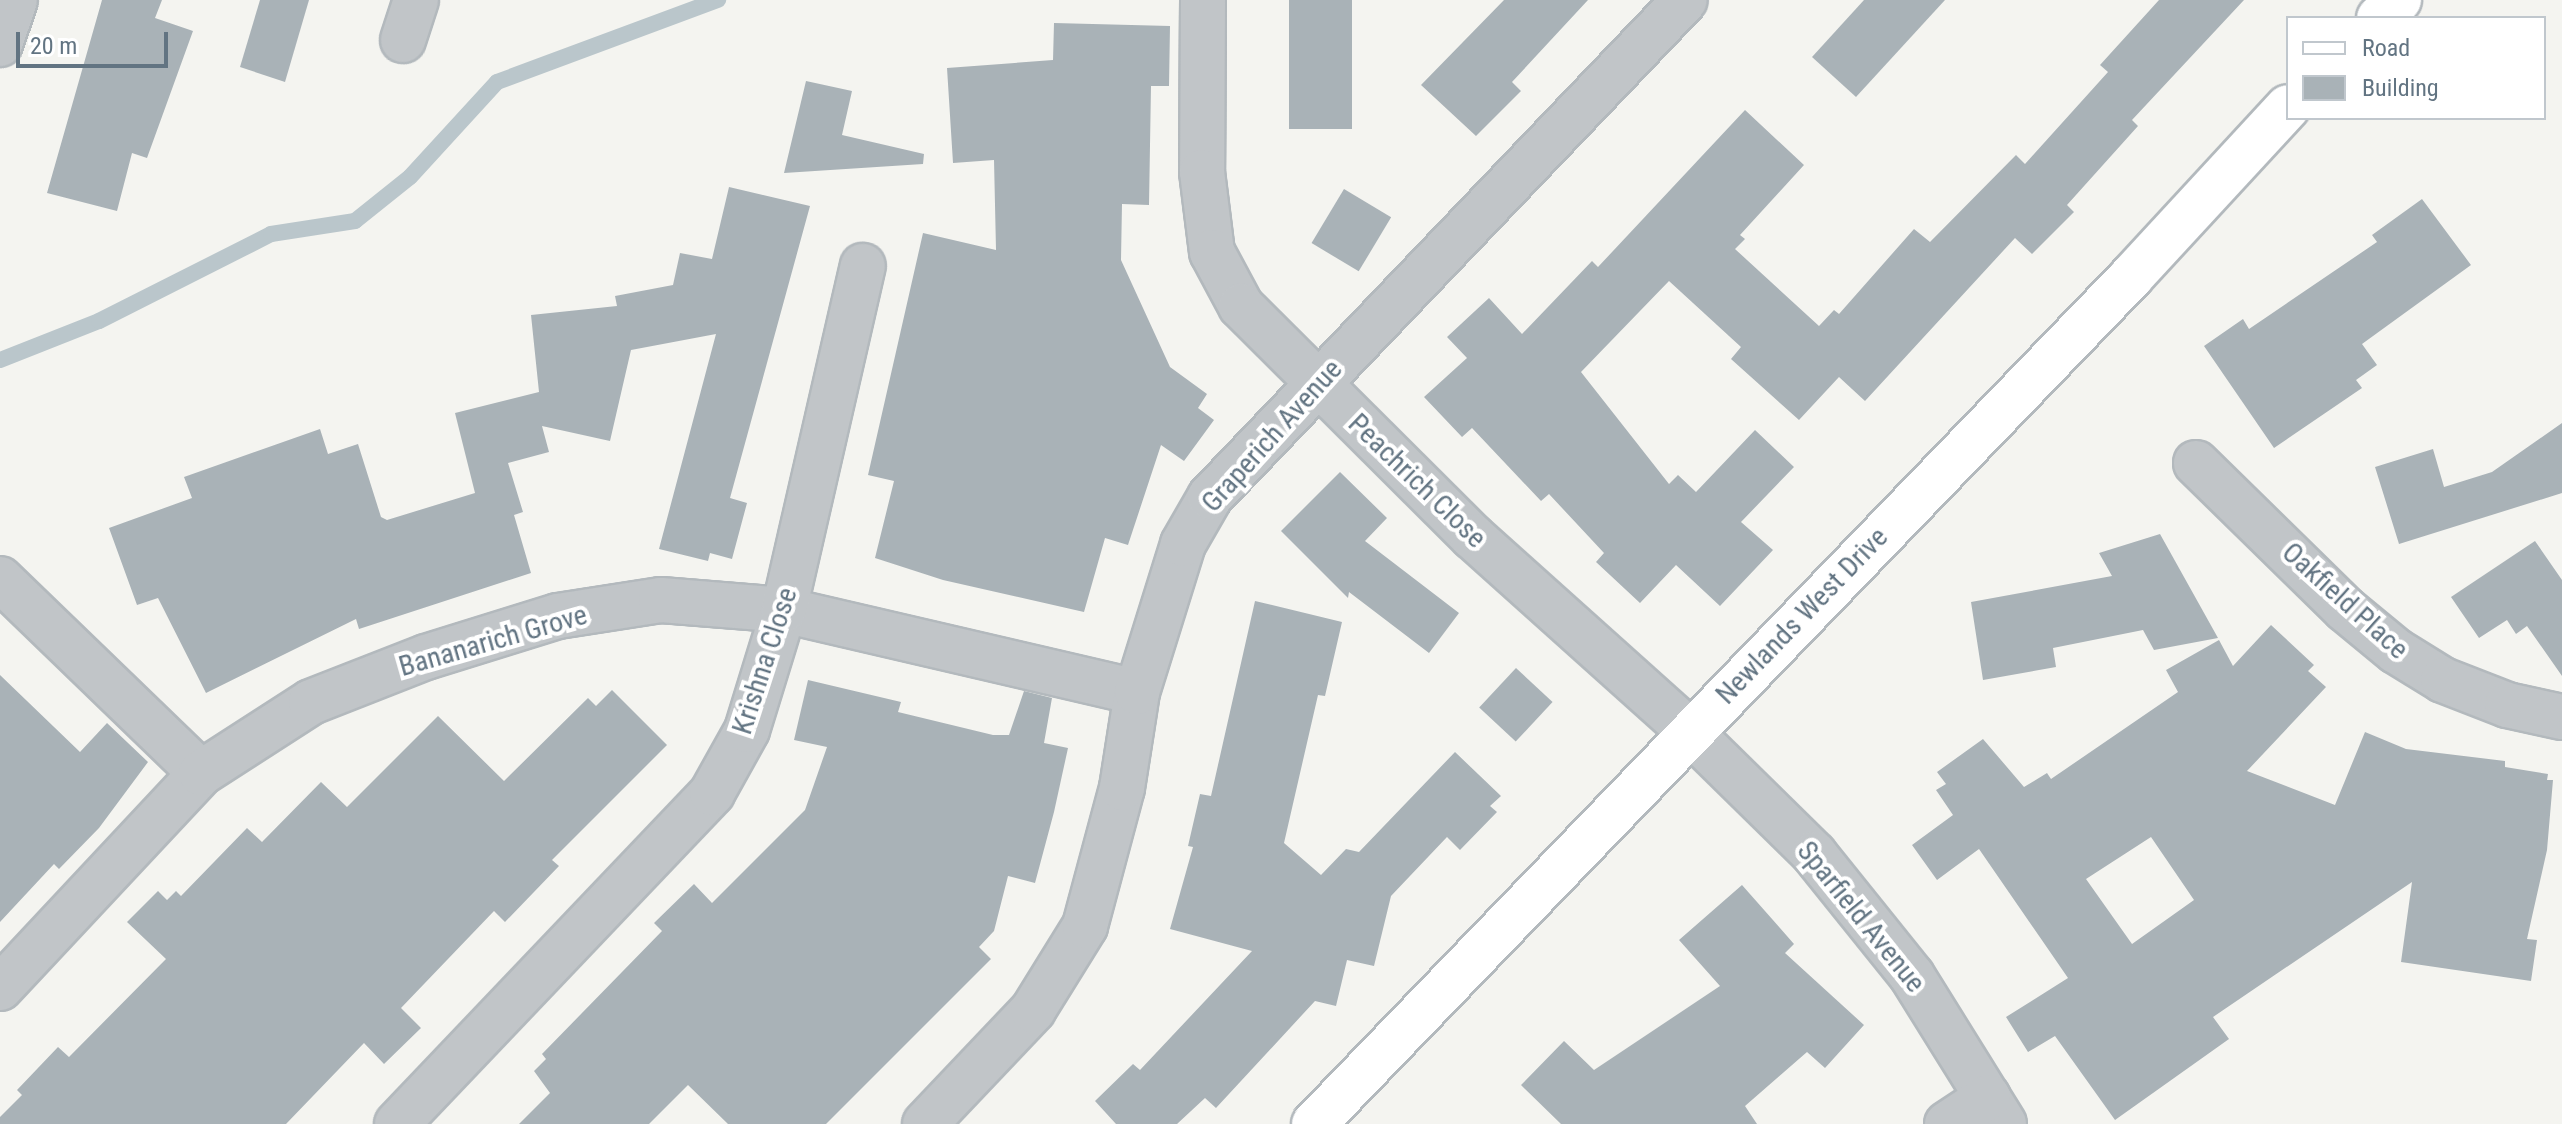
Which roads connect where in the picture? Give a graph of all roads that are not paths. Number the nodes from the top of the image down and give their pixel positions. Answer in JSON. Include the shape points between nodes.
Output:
{"nodes":[{"id":1,"x":15,"y":0,"type":"edge"},
{"id":2,"x":416,"y":0,"type":"edge"},
{"id":3,"x":1203,"y":0,"type":"edge"},
{"id":4,"x":1685,"y":0,"type":"edge"},
{"id":5,"x":2399,"y":0,"type":"edge"},
{"id":6,"x":2381,"y":16,"type":"edge"},
{"id":7,"x":403,"y":40,"type":"dead end"},
{"id":8,"x":0,"y":44,"type":"edge"},
{"id":9,"x":2286,"y":109,"type":"edge"},
{"id":10,"x":863,"y":266,"type":"dead end"},
{"id":11,"x":1318,"y":384,"type":"junction"},
{"id":12,"x":2196,"y":463,"type":"dead end"},
{"id":13,"x":0,"y":579,"type":"edge"},
{"id":14,"x":784,"y":610,"type":"junction"},
{"id":15,"x":1137,"y":692,"type":"junction"},
{"id":16,"x":2562,"y":717,"type":"edge"},
{"id":17,"x":1690,"y":732,"type":"junction"},
{"id":18,"x":201,"y":773,"type":"junction"},
{"id":19,"x":0,"y":988,"type":"edge"},
{"id":20,"x":1996,"y":1111,"type":"edge"},
{"id":21,"x":397,"y":1124,"type":"edge"},
{"id":22,"x":925,"y":1124,"type":"edge"},
{"id":23,"x":1314,"y":1124,"type":"edge"},
{"id":24,"x":1947,"y":1124,"type":"edge"}],
"edges":[{"from":1,"to":8,"type":"street"},
{"from":2,"to":7,"type":"street"},
{"from":3,"to":11,"type":"street","name":"Peachrich Close","via":[[1202,172],[1212,252],[1241,306]]},
{"from":4,"to":11,"type":"street","name":"Graperich Avenue"},
{"from":5,"to":6,"type":"street"},
{"from":9,"to":17,"type":"street","name":"Newlands West Drive","via":[[2131,277]]},
{"from":10,"to":14,"type":"street","name":"Krishna Close"},
{"from":11,"to":15,"type":"street","name":"Graperich Avenue","via":[[1210,497],[1183,544]]},
{"from":11,"to":17,"type":"street","name":"Peachrich Close","via":[[1473,537]]},
{"from":12,"to":16,"type":"street","name":"Oakfield Place","via":[[2345,609],[2396,651],[2443,680],[2507,705]]},
{"from":13,"to":18,"type":"street"},
{"from":14,"to":15,"type":"street","name":"Bananarich Grove"},
{"from":14,"to":18,"type":"street","name":"Bananarich Grove","via":[[661,600],[558,616],[426,657],[311,702]]},
{"from":14,"to":21,"type":"street","name":"Krishna Close","via":[[747,730],[712,793]]},
{"from":15,"to":22,"type":"street","name":"Graperich Avenue","via":[[1122,788],[1085,926],[1033,1010]]},
{"from":17,"to":20,"type":"street","name":"Sparfield Avenue","via":[[1814,854],[1912,976]]},
{"from":17,"to":23,"type":"street","name":"Newlands West Drive"},
{"from":18,"to":19,"type":"street","name":"Bananarich Grove"},
{"from":20,"to":24,"type":"street"}]}
